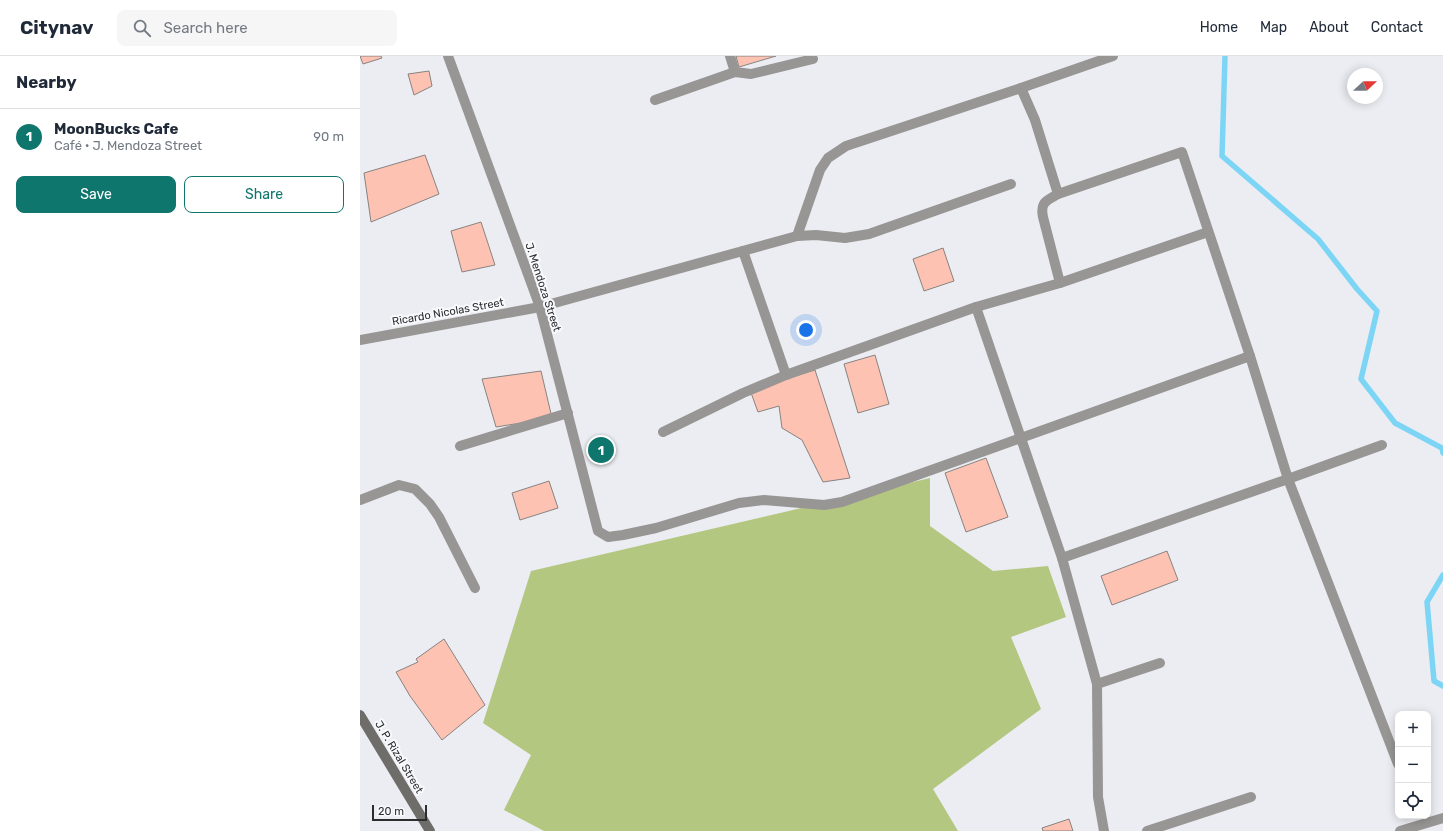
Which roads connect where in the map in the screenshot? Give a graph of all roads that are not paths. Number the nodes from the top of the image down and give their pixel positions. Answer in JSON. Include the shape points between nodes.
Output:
{"nodes":[{"id":1,"x":448,"y":56,"type":"edge"},
{"id":2,"x":730,"y":56,"type":"edge"},
{"id":3,"x":1113,"y":56,"type":"edge"},
{"id":4,"x":813,"y":59,"type":"dead end"},
{"id":5,"x":735,"y":72,"type":"junction"},
{"id":6,"x":1022,"y":88,"type":"junction"},
{"id":7,"x":655,"y":100,"type":"dead end"},
{"id":8,"x":1011,"y":184,"type":"dead end"},
{"id":9,"x":1058,"y":194,"type":"junction"},
{"id":10,"x":1208,"y":232,"type":"junction"},
{"id":11,"x":797,"y":236,"type":"junction"},
{"id":12,"x":743,"y":251,"type":"junction"},
{"id":13,"x":1060,"y":283,"type":"junction"},
{"id":14,"x":540,"y":307,"type":"junction"},
{"id":15,"x":976,"y":307,"type":"junction"},
{"id":16,"x":360,"y":340,"type":"edge"},
{"id":17,"x":1250,"y":356,"type":"junction"},
{"id":18,"x":786,"y":375,"type":"junction"},
{"id":19,"x":568,"y":413,"type":"junction"},
{"id":20,"x":663,"y":432,"type":"dead end"},
{"id":21,"x":1021,"y":438,"type":"junction"},
{"id":22,"x":1382,"y":444,"type":"dead end"},
{"id":23,"x":460,"y":446,"type":"dead end"},
{"id":24,"x":1288,"y":479,"type":"junction"},
{"id":25,"x":360,"y":500,"type":"edge"},
{"id":26,"x":1062,"y":558,"type":"junction"},
{"id":27,"x":475,"y":588,"type":"dead end"},
{"id":28,"x":1160,"y":662,"type":"dead end"},
{"id":29,"x":1097,"y":684,"type":"junction"},
{"id":30,"x":360,"y":715,"type":"edge"},
{"id":31,"x":1395,"y":756,"type":"edge"},
{"id":32,"x":1251,"y":797,"type":"dead end"},
{"id":33,"x":1443,"y":818,"type":"edge"},
{"id":34,"x":430,"y":831,"type":"edge"},
{"id":35,"x":1104,"y":831,"type":"edge"},
{"id":36,"x":1147,"y":831,"type":"edge"},
{"id":37,"x":1400,"y":831,"type":"edge"}],
"edges":[{"from":1,"to":14,"type":"street","name":"J. Mendoza Street"},
{"from":2,"to":5,"type":"street"},
{"from":3,"to":6,"type":"street"},
{"from":4,"to":5,"type":"street","via":[[751,74]]},
{"from":5,"to":7,"type":"street"},
{"from":6,"to":9,"type":"street","via":[[1035,120]]},
{"from":6,"to":11,"type":"street","via":[[846,146],[828,158],[820,170]]},
{"from":8,"to":11,"type":"street","name":"Ricardo Nicolas Street","via":[[869,234],[845,238]]},
{"from":9,"to":10,"type":"street","via":[[1182,152]]},
{"from":9,"to":13,"type":"street","via":[[1044,202],[1042,209]]},
{"from":10,"to":13,"type":"street"},
{"from":10,"to":17,"type":"street"},
{"from":11,"to":12,"type":"street","name":"Ricardo Nicolas Street"},
{"from":12,"to":14,"type":"street","name":"Ricardo Nicolas Street"},
{"from":12,"to":18,"type":"street"},
{"from":13,"to":15,"type":"street"},
{"from":14,"to":16,"type":"street","name":"Ricardo Nicolas Street"},
{"from":14,"to":19,"type":"street","name":"J. Mendoza Street"},
{"from":15,"to":18,"type":"street"},
{"from":15,"to":21,"type":"street"},
{"from":17,"to":21,"type":"street"},
{"from":17,"to":24,"type":"street"},
{"from":18,"to":20,"type":"street"},
{"from":19,"to":21,"type":"street","name":"J. Mendoza Street","via":[[598,531],[608,537],[656,528],[739,503],[764,500],[824,505],[842,502]]},
{"from":19,"to":23,"type":"street"},
{"from":21,"to":26,"type":"street"},
{"from":22,"to":24,"type":"street"},
{"from":24,"to":26,"type":"street"},
{"from":24,"to":31,"type":"street"},
{"from":25,"to":27,"type":"street","via":[[399,485],[415,489],[439,517]]},
{"from":26,"to":29,"type":"street"},
{"from":28,"to":29,"type":"street"},
{"from":29,"to":35,"type":"street","via":[[1098,797]]},
{"from":30,"to":34,"type":"main road","name":"J. P. Rizal Street"},
{"from":32,"to":36,"type":"street"},
{"from":33,"to":37,"type":"street"}]}
